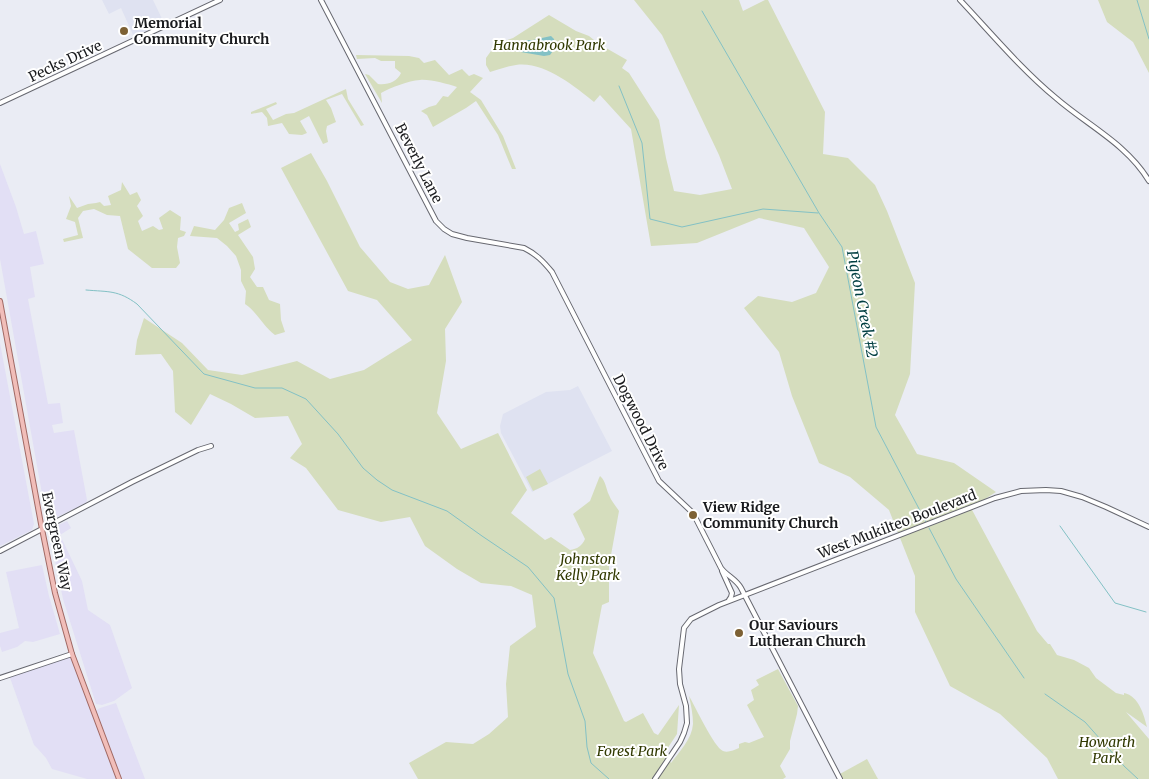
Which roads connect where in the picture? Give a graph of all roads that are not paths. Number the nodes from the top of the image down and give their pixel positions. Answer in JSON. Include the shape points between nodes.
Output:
{"nodes":[{"id":1,"x":220,"y":0,"type":"edge"},
{"id":2,"x":321,"y":0,"type":"edge"},
{"id":3,"x":960,"y":0,"type":"edge"},
{"id":4,"x":0,"y":103,"type":"edge"},
{"id":5,"x":1149,"y":181,"type":"edge"},
{"id":6,"x":552,"y":272,"type":"joint"},
{"id":7,"x":0,"y":301,"type":"edge"},
{"id":8,"x":211,"y":446,"type":"dead end"},
{"id":9,"x":1149,"y":527,"type":"edge"},
{"id":10,"x":42,"y":528,"type":"junction"},
{"id":11,"x":0,"y":551,"type":"edge"},
{"id":12,"x":721,"y":568,"type":"junction"},
{"id":13,"x":745,"y":594,"type":"junction"},
{"id":14,"x":728,"y":601,"type":"junction"},
{"id":15,"x":72,"y":654,"type":"junction"},
{"id":16,"x":0,"y":678,"type":"edge"},
{"id":17,"x":119,"y":779,"type":"edge"},
{"id":18,"x":655,"y":779,"type":"edge"},
{"id":19,"x":840,"y":779,"type":"edge"}],
"edges":[{"from":1,"to":4,"type":"street","name":"Pecks Drive"},
{"from":2,"to":6,"type":"street","name":"Beverly Lane","via":[[436,222],[452,234],[524,248],[541,258]]},
{"from":3,"to":5,"type":"street","via":[[1041,85],[1122,148]]},
{"from":6,"to":12,"type":"street","name":"Dogwood Drive","via":[[659,481],[693,513]]},
{"from":7,"to":10,"type":"main road","name":"Evergreen Way"},
{"from":8,"to":10,"type":"street"},
{"from":9,"to":13,"type":"street","name":"West Mukilteo Boulevard","via":[[1068,493],[1021,491],[995,498]]},
{"from":10,"to":11,"type":"street"},
{"from":10,"to":15,"type":"main road","name":"Evergreen Way"},
{"from":12,"to":13,"type":"street","name":"Dogwood Drive"},
{"from":12,"to":14,"type":"street","via":[[732,593]]},
{"from":13,"to":14,"type":"street","name":"West Mukilteo Boulevard"},
{"from":13,"to":19,"type":"street","name":"Dogwood Drive"},
{"from":14,"to":18,"type":"street","name":"West Mukilteo Boulevard","via":[[691,619],[684,628],[679,669],[687,722],[680,742]]},
{"from":15,"to":16,"type":"street"},
{"from":15,"to":17,"type":"main road","name":"Evergreen Way"}]}
